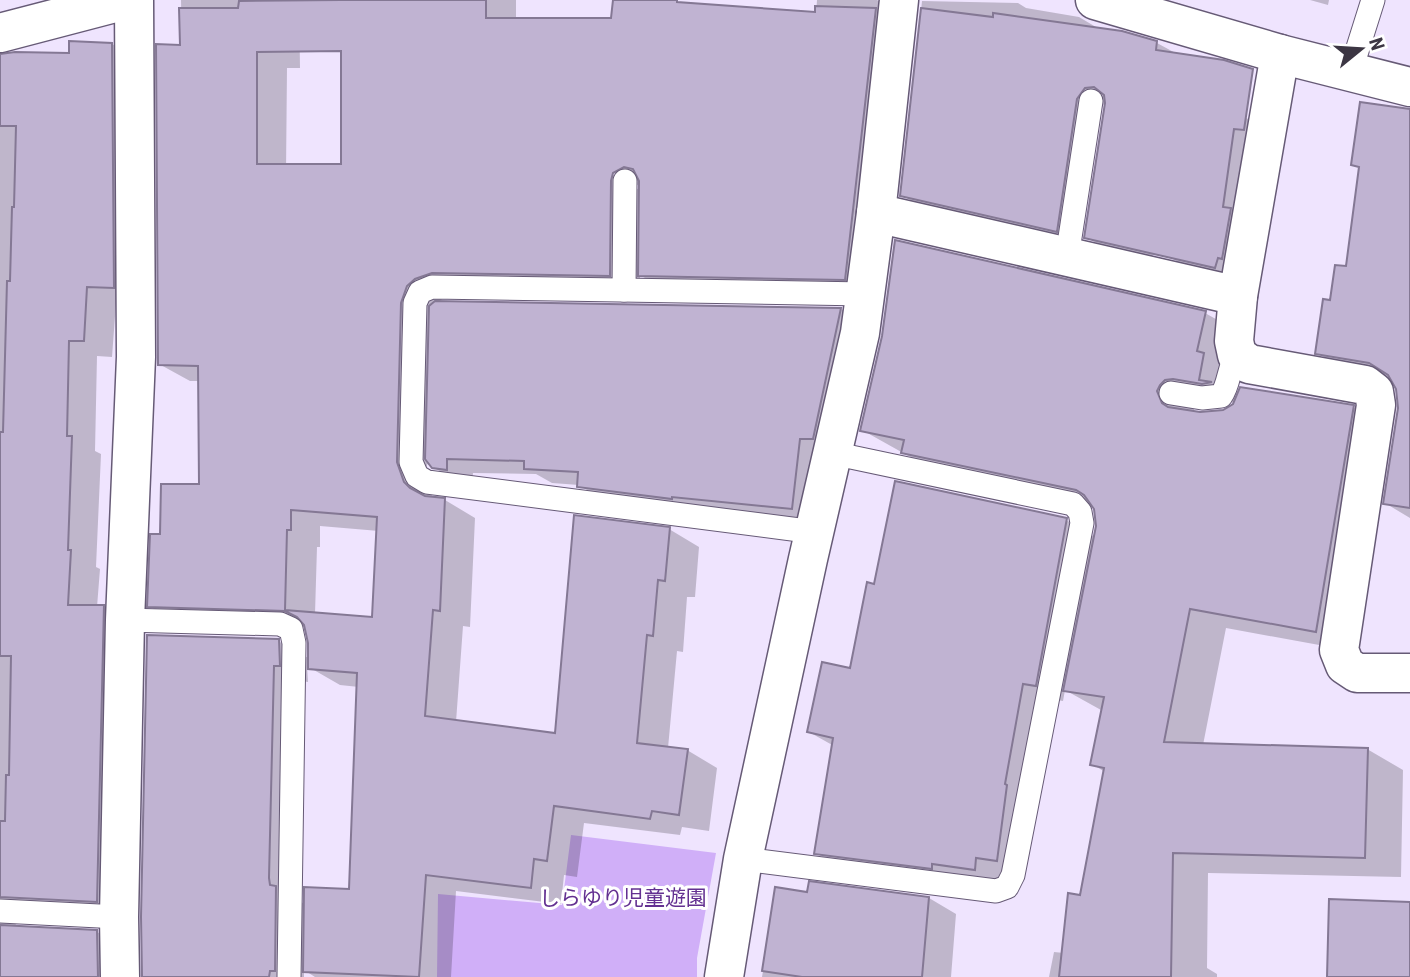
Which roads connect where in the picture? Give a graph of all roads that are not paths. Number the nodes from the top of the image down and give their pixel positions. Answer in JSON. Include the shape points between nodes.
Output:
{"nodes":[{"id":1,"x":126,"y":0,"type":"edge"},
{"id":2,"x":134,"y":0,"type":"edge"},
{"id":3,"x":899,"y":0,"type":"edge"},
{"id":4,"x":1095,"y":0,"type":"edge"},
{"id":5,"x":1373,"y":0,"type":"edge"},
{"id":6,"x":0,"y":33,"type":"edge"},
{"id":7,"x":1280,"y":54,"type":"junction"},
{"id":8,"x":1350,"y":73,"type":"junction"},
{"id":9,"x":1410,"y":87,"type":"edge"},
{"id":10,"x":1091,"y":101,"type":"dead end"},
{"id":11,"x":625,"y":181,"type":"dead end"},
{"id":12,"x":876,"y":213,"type":"junction"},
{"id":13,"x":1067,"y":257,"type":"junction"},
{"id":14,"x":624,"y":290,"type":"junction"},
{"id":15,"x":866,"y":295,"type":"junction"},
{"id":16,"x":1238,"y":296,"type":"junction"},
{"id":17,"x":1237,"y":355,"type":"junction"},
{"id":18,"x":1171,"y":393,"type":"dead end"},
{"id":19,"x":832,"y":453,"type":"junction"},
{"id":20,"x":815,"y":532,"type":"junction"},
{"id":21,"x":125,"y":620,"type":"junction"},
{"id":22,"x":1410,"y":673,"type":"edge"},
{"id":23,"x":743,"y":859,"type":"junction"},
{"id":24,"x":0,"y":911,"type":"edge"},
{"id":25,"x":119,"y":918,"type":"junction"},
{"id":26,"x":120,"y":977,"type":"edge"},
{"id":27,"x":289,"y":977,"type":"edge"},
{"id":28,"x":724,"y":977,"type":"edge"}],
"edges":[{"from":1,"to":6,"type":"street"},
{"from":2,"to":21,"type":"street","via":[[136,356]]},
{"from":3,"to":12,"type":"street"},
{"from":4,"to":7,"type":"street"},
{"from":5,"to":8,"type":"lane"},
{"from":7,"to":8,"type":"street"},
{"from":7,"to":16,"type":"street"},
{"from":8,"to":9,"type":"street"},
{"from":10,"to":13,"type":"lane"},
{"from":11,"to":14,"type":"lane"},
{"from":12,"to":13,"type":"street"},
{"from":12,"to":15,"type":"street"},
{"from":13,"to":16,"type":"street"},
{"from":14,"to":15,"type":"lane"},
{"from":14,"to":20,"type":"lane","via":[[432,287],[420,292],[415,303],[411,462],[417,476],[427,482]]},
{"from":15,"to":19,"type":"street"},
{"from":16,"to":17,"type":"street"},
{"from":17,"to":18,"type":"lane","via":[[1222,396]]},
{"from":17,"to":22,"type":"street","via":[[1249,364],[1364,385],[1374,392],[1376,405],[1339,650],[1345,665],[1357,673]]},
{"from":19,"to":20,"type":"street"},
{"from":19,"to":23,"type":"lane","via":[[1073,504],[1080,512],[1082,523],[1013,875],[1007,887],[996,891]]},
{"from":20,"to":23,"type":"street"},
{"from":21,"to":25,"type":"street"},
{"from":21,"to":27,"type":"lane","via":[[280,624],[291,629],[295,643]]},
{"from":23,"to":28,"type":"street"},
{"from":24,"to":25,"type":"lane"},
{"from":25,"to":26,"type":"street"}]}
